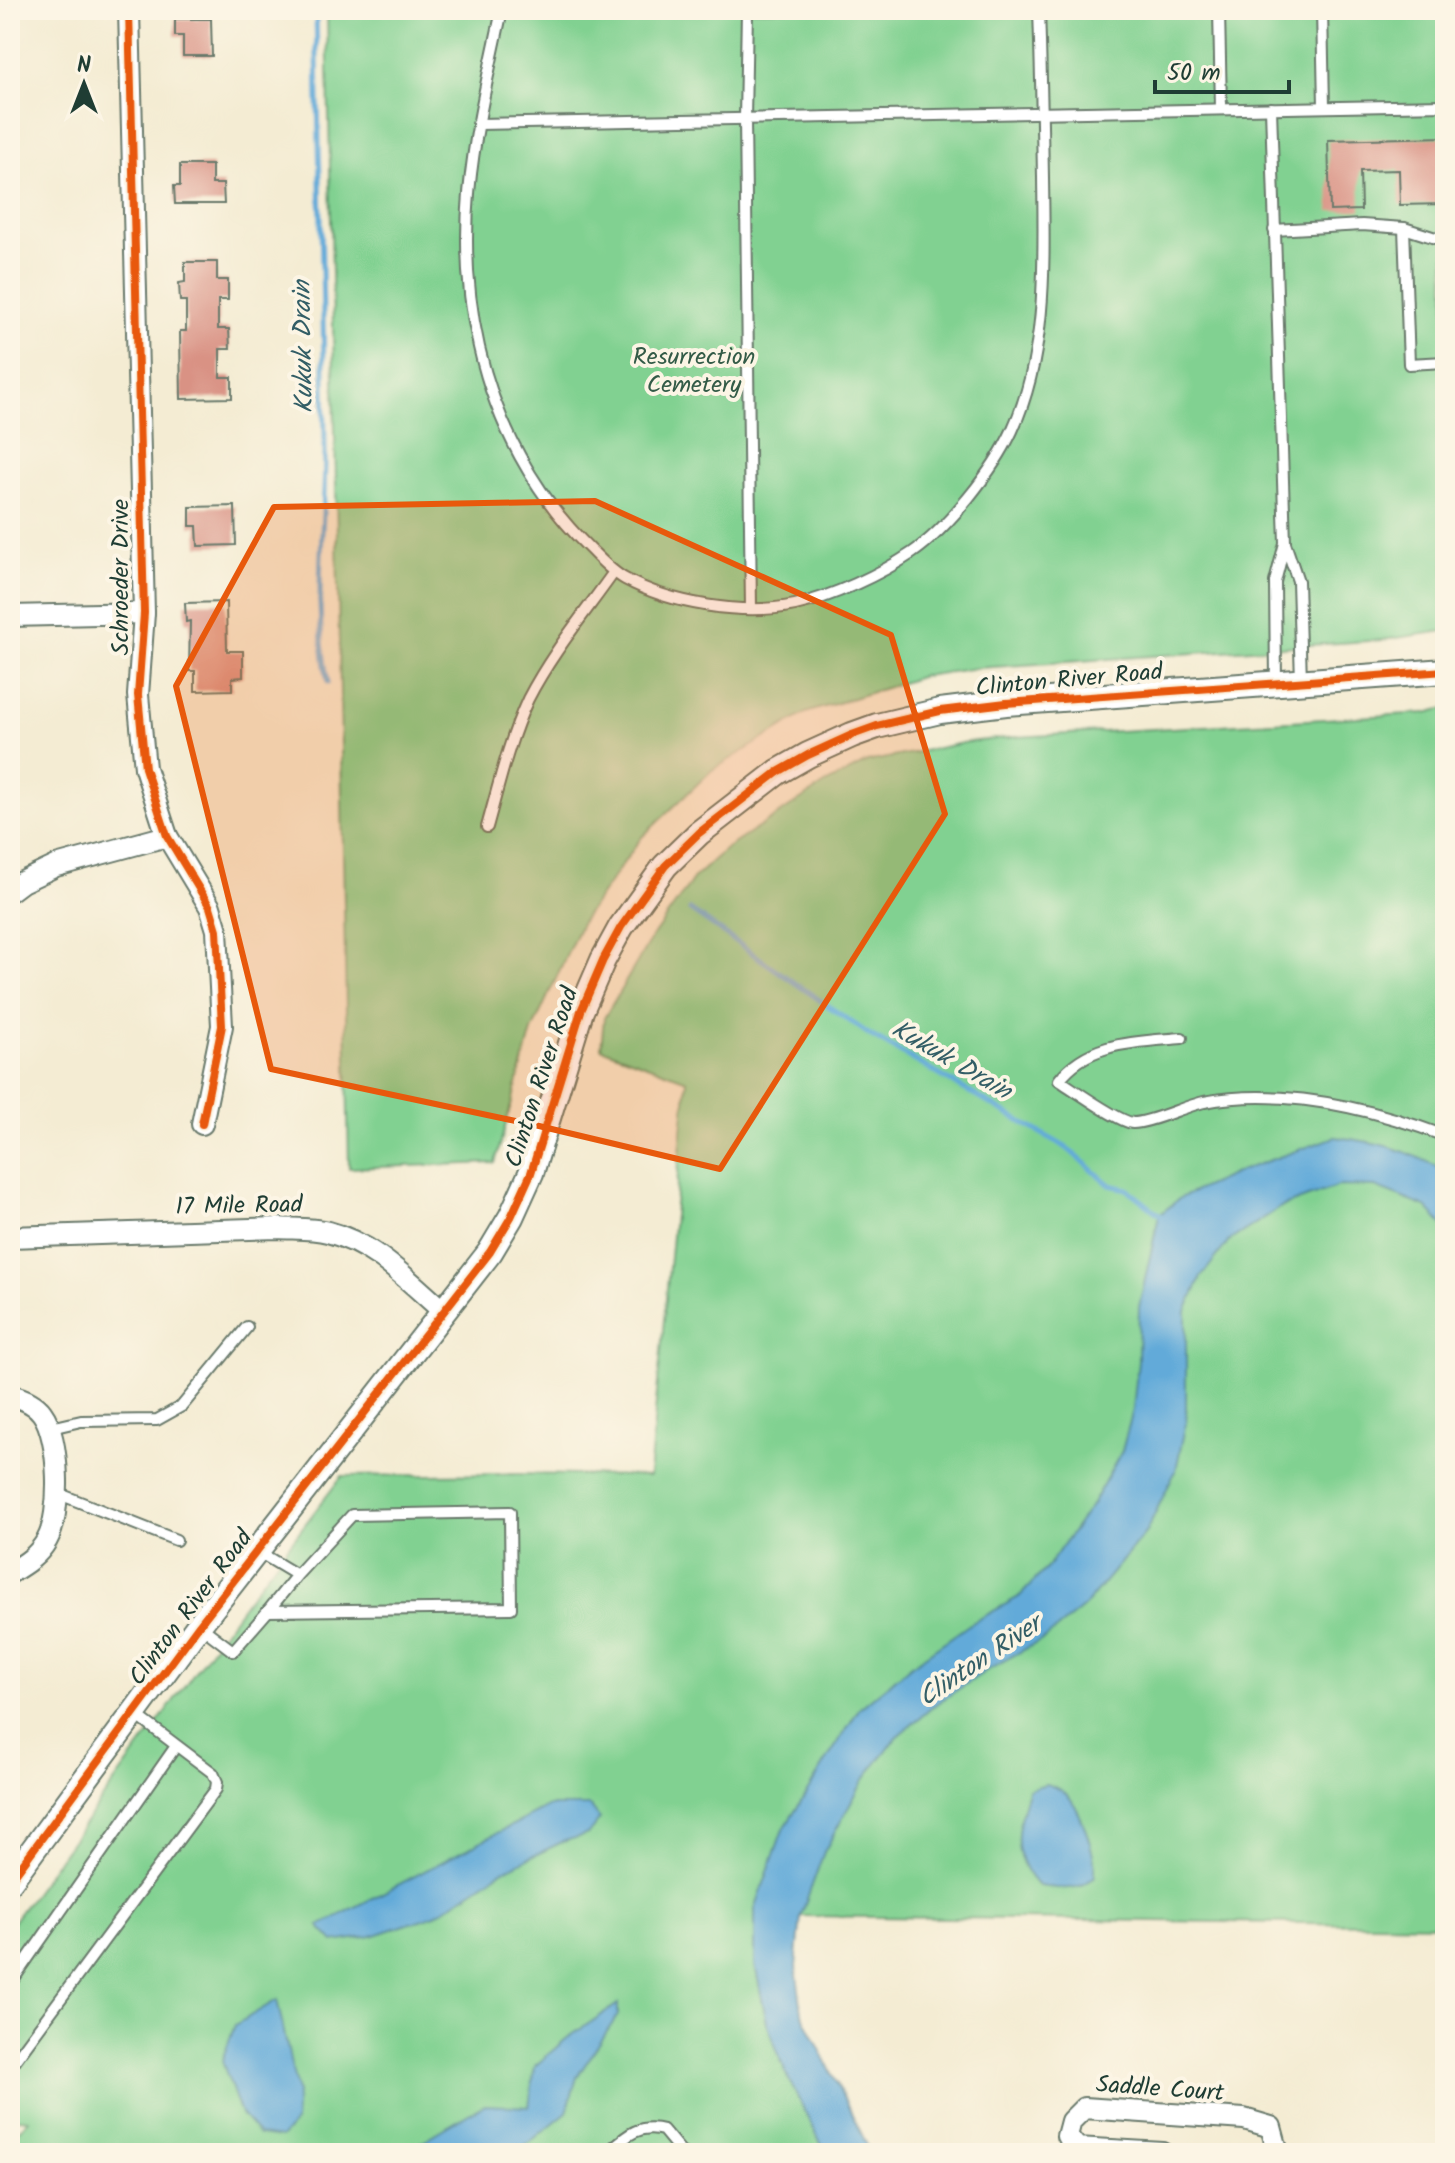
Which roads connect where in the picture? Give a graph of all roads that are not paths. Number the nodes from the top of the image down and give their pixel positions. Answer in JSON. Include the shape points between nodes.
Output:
{"nodes":[{"id":1,"x":129,"y":10,"type":"edge"},
{"id":2,"x":502,"y":10,"type":"edge"},
{"id":3,"x":747,"y":10,"type":"edge"},
{"id":4,"x":1039,"y":10,"type":"edge"},
{"id":5,"x":1219,"y":10,"type":"edge"},
{"id":6,"x":1322,"y":10,"type":"edge"},
{"id":7,"x":1445,"y":105,"type":"edge"},
{"id":8,"x":1324,"y":106,"type":"junction"},
{"id":9,"x":1271,"y":108,"type":"junction"},
{"id":10,"x":1221,"y":109,"type":"junction"},
{"id":11,"x":1042,"y":113,"type":"junction"},
{"id":12,"x":745,"y":119,"type":"junction"},
{"id":13,"x":478,"y":124,"type":"junction"},
{"id":14,"x":1404,"y":228,"type":"junction"},
{"id":15,"x":1274,"y":230,"type":"junction"},
{"id":16,"x":1445,"y":241,"type":"edge"},
{"id":17,"x":1445,"y":362,"type":"edge"},
{"id":18,"x":1285,"y":543,"type":"junction"},
{"id":19,"x":614,"y":572,"type":"junction"},
{"id":20,"x":751,"y":609,"type":"junction"},
{"id":21,"x":144,"y":613,"type":"junction"},
{"id":22,"x":10,"y":616,"type":"edge"},
{"id":23,"x":1445,"y":671,"type":"edge"},
{"id":24,"x":1301,"y":681,"type":"junction"},
{"id":25,"x":1276,"y":682,"type":"junction"},
{"id":26,"x":487,"y":827,"type":"dead end"},
{"id":27,"x":167,"y":836,"type":"junction"},
{"id":28,"x":10,"y":891,"type":"edge"},
{"id":29,"x":1182,"y":1038,"type":"dead end"},
{"id":30,"x":202,"y":1124,"type":"dead end"},
{"id":31,"x":1445,"y":1136,"type":"edge"},
{"id":32,"x":10,"y":1237,"type":"edge"},
{"id":33,"x":443,"y":1311,"type":"junction"},
{"id":34,"x":247,"y":1327,"type":"dead end"},
{"id":35,"x":10,"y":1395,"type":"edge"},
{"id":36,"x":51,"y":1428,"type":"junction"},
{"id":37,"x":56,"y":1492,"type":"junction"},
{"id":38,"x":176,"y":1540,"type":"dead end"},
{"id":39,"x":257,"y":1551,"type":"junction"},
{"id":40,"x":10,"y":1573,"type":"edge"},
{"id":41,"x":297,"y":1575,"type":"junction"},
{"id":42,"x":268,"y":1611,"type":"junction"},
{"id":43,"x":199,"y":1625,"type":"junction"},
{"id":44,"x":135,"y":1714,"type":"junction"},
{"id":45,"x":176,"y":1746,"type":"junction"},
{"id":46,"x":10,"y":1881,"type":"edge"},
{"id":47,"x":10,"y":1984,"type":"edge"},
{"id":48,"x":10,"y":2067,"type":"edge"},
{"id":49,"x":607,"y":2153,"type":"edge"},
{"id":50,"x":682,"y":2153,"type":"edge"},
{"id":51,"x":1163,"y":2153,"type":"edge"},
{"id":52,"x":1278,"y":2153,"type":"edge"}],
"edges":[{"from":1,"to":21,"type":"street","name":"Schroeder Drive"},
{"from":2,"to":13,"type":"lane"},
{"from":3,"to":12,"type":"lane"},
{"from":4,"to":11,"type":"lane"},
{"from":5,"to":10,"type":"lane"},
{"from":6,"to":8,"type":"lane"},
{"from":7,"to":8,"type":"lane"},
{"from":8,"to":9,"type":"lane"},
{"from":9,"to":10,"type":"lane"},
{"from":9,"to":15,"type":"lane"},
{"from":10,"to":11,"type":"lane"},
{"from":11,"to":12,"type":"lane"},
{"from":11,"to":20,"type":"lane","via":[[1044,252],[1030,378],[1012,430],[986,476],[914,552],[822,596]]},
{"from":12,"to":13,"type":"lane"},
{"from":12,"to":20,"type":"lane"},
{"from":13,"to":19,"type":"lane","via":[[465,237],[468,295],[479,350],[497,405],[538,486],[571,530]]},
{"from":14,"to":15,"type":"lane"},
{"from":14,"to":16,"type":"lane"},
{"from":14,"to":17,"type":"lane","via":[[1409,364]]},
{"from":15,"to":18,"type":"lane"},
{"from":18,"to":24,"type":"lane","via":[[1298,581]]},
{"from":18,"to":25,"type":"lane","via":[[1275,582]]},
{"from":19,"to":20,"type":"lane","via":[[685,600]]},
{"from":19,"to":26,"type":"lane","via":[[529,699],[511,740]]},
{"from":21,"to":22,"type":"street"},
{"from":21,"to":27,"type":"street","name":"Schroeder Drive","via":[[138,695],[145,768]]},
{"from":23,"to":24,"type":"street","name":"Clinton River Road"},
{"from":24,"to":25,"type":"street","name":"Clinton River Road"},
{"from":25,"to":33,"type":"street","name":"Clinton River Road","via":[[1006,703],[909,718],[808,755],[730,807],[665,866],[621,927],[581,1011],[531,1173],[511,1217]]},
{"from":27,"to":28,"type":"street","via":[[56,866]]},
{"from":27,"to":30,"type":"street","name":"Schroeder Drive","via":[[210,907],[217,930],[222,1026]]},
{"from":29,"to":31,"type":"lane","via":[[1106,1047],[1067,1069],[1059,1080],[1133,1123],[1204,1102],[1266,1097],[1349,1107]]},
{"from":32,"to":33,"type":"street","name":"17 Mile Road","via":[[316,1230],[368,1249]]},
{"from":33,"to":39,"type":"street","name":"Clinton River Road"},
{"from":34,"to":36,"type":"lane","via":[[182,1406],[157,1420],[81,1421]]},
{"from":35,"to":36,"type":"street","via":[[40,1410]]},
{"from":36,"to":37,"type":"street"},
{"from":37,"to":38,"type":"lane"},
{"from":37,"to":40,"type":"street","via":[[47,1540],[31,1560]]},
{"from":39,"to":41,"type":"lane"},
{"from":39,"to":43,"type":"street","name":"Clinton River Road"},
{"from":41,"to":42,"type":"lane"},
{"from":41,"to":42,"type":"lane","via":[[352,1515],[510,1512],[511,1608]]},
{"from":42,"to":43,"type":"lane","via":[[233,1651]]},
{"from":43,"to":44,"type":"street","name":"Clinton River Road"},
{"from":44,"to":45,"type":"lane"},
{"from":44,"to":46,"type":"street","name":"Clinton River Road"},
{"from":45,"to":47,"type":"lane"},
{"from":45,"to":48,"type":"lane","via":[[213,1773],[216,1789]]},
{"from":49,"to":50,"type":"lane","via":[[644,2127],[663,2130]]},
{"from":51,"to":52,"type":"street","name":"Saddle Court","via":[[1077,2148],[1067,2136],[1071,2121],[1084,2108],[1244,2119],[1271,2127]]}]}
